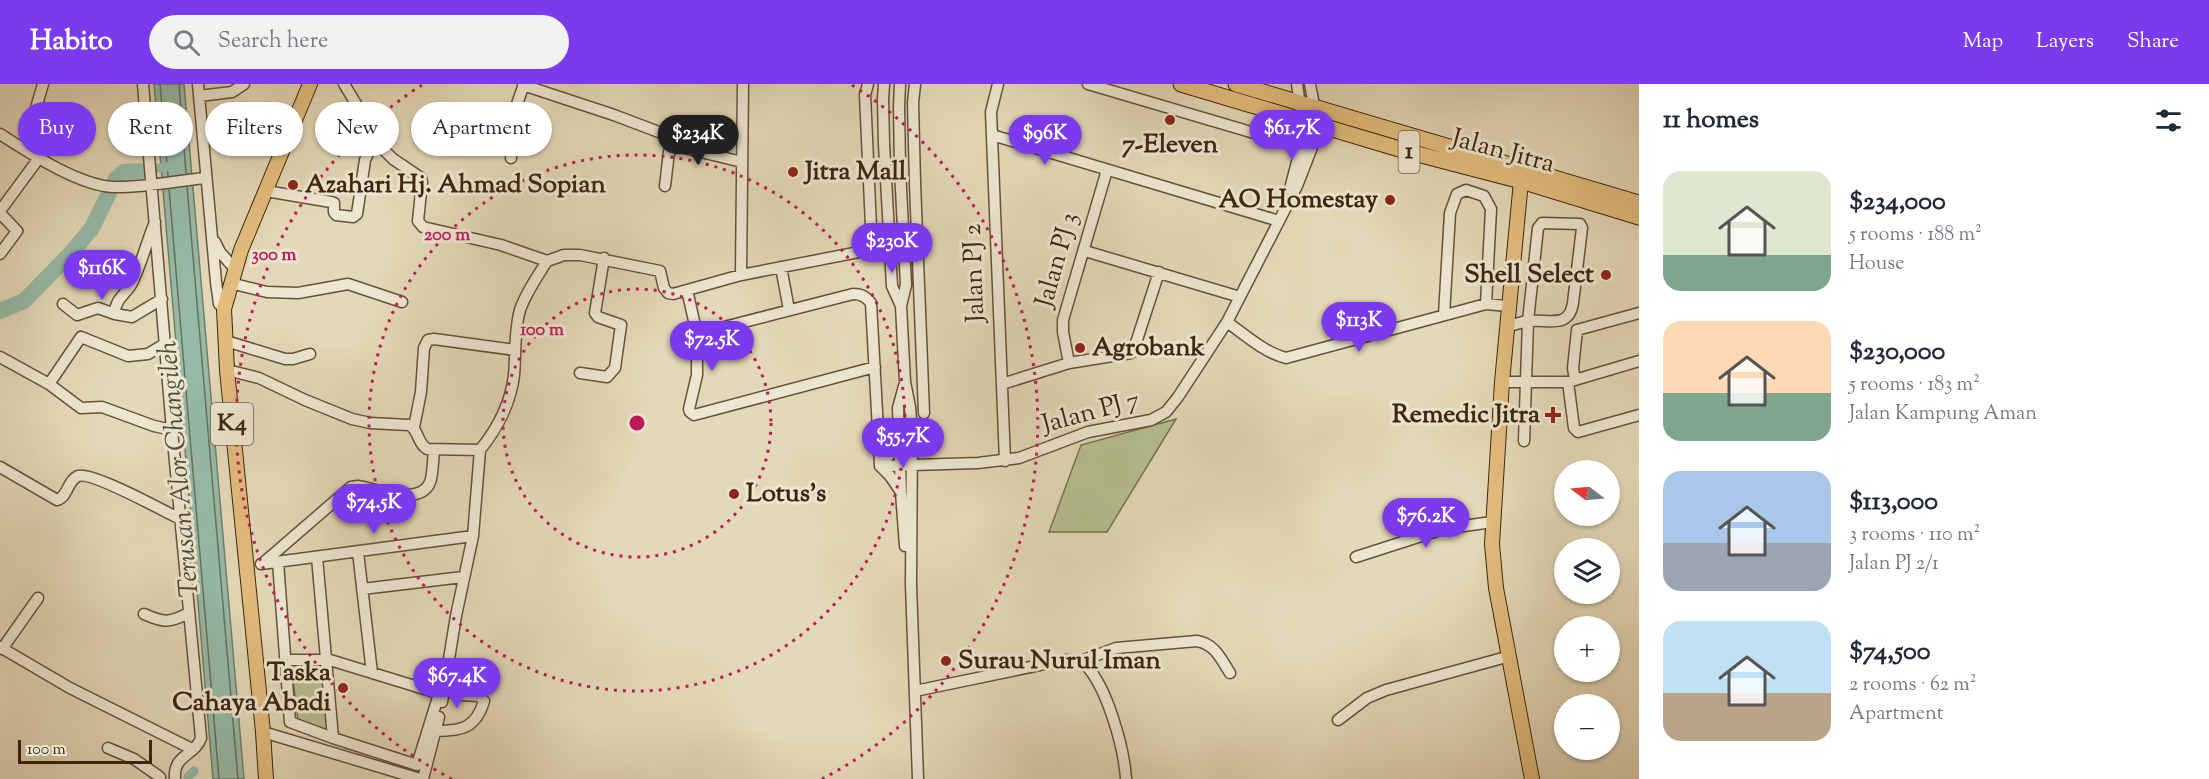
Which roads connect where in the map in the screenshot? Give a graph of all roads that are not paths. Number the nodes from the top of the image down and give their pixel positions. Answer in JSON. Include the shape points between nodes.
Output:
{"nodes":[{"id":1,"x":43,"y":84,"type":"edge"},
{"id":2,"x":143,"y":84,"type":"edge"},
{"id":3,"x":198,"y":84,"type":"edge"},
{"id":4,"x":244,"y":84,"type":"edge"},
{"id":5,"x":310,"y":84,"type":"edge"},
{"id":6,"x":344,"y":84,"type":"edge"},
{"id":7,"x":743,"y":84,"type":"edge"},
{"id":8,"x":868,"y":84,"type":"edge"},
{"id":9,"x":884,"y":84,"type":"edge"},
{"id":10,"x":900,"y":84,"type":"edge"},
{"id":11,"x":915,"y":84,"type":"edge"},
{"id":12,"x":998,"y":84,"type":"edge"},
{"id":13,"x":1088,"y":84,"type":"edge"},
{"id":14,"x":1181,"y":84,"type":"edge"},
{"id":15,"x":1297,"y":84,"type":"edge"},
{"id":16,"x":1310,"y":84,"type":"edge"},
{"id":17,"x":523,"y":85,"type":"edge"},
{"id":18,"x":1245,"y":85,"type":"edge"},
{"id":19,"x":199,"y":96,"type":"junction"},
{"id":20,"x":38,"y":102,"type":"edge"},
{"id":21,"x":355,"y":102,"type":"edge"},
{"id":22,"x":1308,"y":106,"type":"junction"},
{"id":23,"x":1310,"y":123,"type":"junction"},
{"id":24,"x":0,"y":134,"type":"edge"},
{"id":25,"x":664,"y":134,"type":"dead end"},
{"id":26,"x":992,"y":135,"type":"junction"},
{"id":27,"x":18,"y":145,"type":"edge"},
{"id":28,"x":1302,"y":147,"type":"junction"},
{"id":29,"x":36,"y":156,"type":"edge"},
{"id":30,"x":367,"y":156,"type":"edge"},
{"id":31,"x":390,"y":156,"type":"edge"},
{"id":32,"x":39,"y":158,"type":"junction"},
{"id":33,"x":511,"y":158,"type":"dead end"},
{"id":34,"x":742,"y":162,"type":"junction"},
{"id":35,"x":1107,"y":170,"type":"junction"},
{"id":36,"x":201,"y":178,"type":"junction"},
{"id":37,"x":154,"y":180,"type":"junction"},
{"id":38,"x":1521,"y":181,"type":"junction"},
{"id":39,"x":665,"y":186,"type":"dead end"},
{"id":40,"x":266,"y":191,"type":"junction"},
{"id":41,"x":1639,"y":203,"type":"edge"},
{"id":42,"x":1287,"y":204,"type":"junction"},
{"id":43,"x":0,"y":212,"type":"edge"},
{"id":44,"x":1639,"y":217,"type":"edge"},
{"id":45,"x":156,"y":219,"type":"junction"},
{"id":46,"x":1279,"y":221,"type":"junction"},
{"id":47,"x":212,"y":233,"type":"junction"},
{"id":48,"x":904,"y":245,"type":"junction"},
{"id":49,"x":890,"y":246,"type":"junction"},
{"id":50,"x":872,"y":249,"type":"junction"},
{"id":51,"x":1085,"y":251,"type":"junction"},
{"id":52,"x":0,"y":254,"type":"edge"},
{"id":53,"x":604,"y":258,"type":"junction"},
{"id":54,"x":547,"y":261,"type":"junction"},
{"id":55,"x":781,"y":267,"type":"junction"},
{"id":56,"x":234,"y":268,"type":"junction"},
{"id":57,"x":1159,"y":272,"type":"junction"},
{"id":58,"x":741,"y":275,"type":"junction"},
{"id":59,"x":230,"y":283,"type":"junction"},
{"id":60,"x":687,"y":290,"type":"junction"},
{"id":61,"x":1240,"y":297,"type":"junction"},
{"id":62,"x":162,"y":298,"type":"junction"},
{"id":63,"x":402,"y":302,"type":"dead end"},
{"id":64,"x":63,"y":304,"type":"dead end"},
{"id":65,"x":1486,"y":304,"type":"junction"},
{"id":66,"x":901,"y":306,"type":"junction"},
{"id":67,"x":1508,"y":306,"type":"junction"},
{"id":68,"x":224,"y":309,"type":"junction"},
{"id":69,"x":789,"y":310,"type":"junction"},
{"id":70,"x":1639,"y":313,"type":"edge"},
{"id":71,"x":115,"y":314,"type":"junction"},
{"id":72,"x":1444,"y":315,"type":"junction"},
{"id":73,"x":1527,"y":321,"type":"junction"},
{"id":74,"x":1227,"y":322,"type":"junction"},
{"id":75,"x":1507,"y":327,"type":"junction"},
{"id":76,"x":697,"y":334,"type":"junction"},
{"id":77,"x":226,"y":341,"type":"junction"},
{"id":78,"x":166,"y":343,"type":"junction"},
{"id":79,"x":515,"y":350,"type":"junction"},
{"id":80,"x":310,"y":354,"type":"dead end"},
{"id":81,"x":0,"y":357,"type":"edge"},
{"id":82,"x":1639,"y":361,"type":"edge"},
{"id":83,"x":1069,"y":363,"type":"junction"},
{"id":84,"x":875,"y":367,"type":"junction"},
{"id":85,"x":227,"y":370,"type":"junction"},
{"id":86,"x":580,"y":373,"type":"dead end"},
{"id":87,"x":1572,"y":381,"type":"junction"},
{"id":88,"x":905,"y":382,"type":"junction"},
{"id":89,"x":1502,"y":382,"type":"junction"},
{"id":90,"x":49,"y":384,"type":"junction"},
{"id":91,"x":1002,"y":384,"type":"junction"},
{"id":92,"x":1526,"y":384,"type":"junction"},
{"id":93,"x":924,"y":413,"type":"dead end"},
{"id":94,"x":1639,"y":415,"type":"edge"},
{"id":95,"x":414,"y":427,"type":"junction"},
{"id":96,"x":172,"y":430,"type":"junction"},
{"id":97,"x":900,"y":432,"type":"junction"},
{"id":98,"x":1524,"y":441,"type":"dead end"},
{"id":99,"x":434,"y":450,"type":"junction"},
{"id":100,"x":480,"y":450,"type":"junction"},
{"id":101,"x":1005,"y":460,"type":"junction"},
{"id":102,"x":880,"y":466,"type":"junction"},
{"id":103,"x":901,"y":466,"type":"junction"},
{"id":104,"x":913,"y":466,"type":"junction"},
{"id":105,"x":0,"y":467,"type":"edge"},
{"id":106,"x":901,"y":492,"type":"junction"},
{"id":107,"x":180,"y":519,"type":"junction"},
{"id":108,"x":1492,"y":522,"type":"junction"},
{"id":109,"x":473,"y":536,"type":"junction"},
{"id":110,"x":358,"y":552,"type":"junction"},
{"id":111,"x":317,"y":557,"type":"junction"},
{"id":112,"x":1356,"y":558,"type":"dead end"},
{"id":113,"x":278,"y":562,"type":"junction"},
{"id":114,"x":262,"y":564,"type":"junction"},
{"id":115,"x":246,"y":565,"type":"junction"},
{"id":116,"x":464,"y":577,"type":"junction"},
{"id":117,"x":911,"y":585,"type":"junction"},
{"id":118,"x":362,"y":589,"type":"junction"},
{"id":119,"x":39,"y":598,"type":"dead end"},
{"id":120,"x":189,"y":613,"type":"junction"},
{"id":121,"x":144,"y":614,"type":"dead end"},
{"id":122,"x":1,"y":648,"type":"edge"},
{"id":123,"x":1510,"y":656,"type":"junction"},
{"id":124,"x":325,"y":659,"type":"junction"},
{"id":125,"x":286,"y":660,"type":"junction"},
{"id":126,"x":1081,"y":661,"type":"junction"},
{"id":127,"x":1230,"y":673,"type":"dead end"},
{"id":128,"x":372,"y":674,"type":"junction"},
{"id":129,"x":915,"y":691,"type":"junction"},
{"id":130,"x":443,"y":692,"type":"junction"},
{"id":131,"x":1338,"y":720,"type":"dead end"},
{"id":132,"x":436,"y":731,"type":"junction"},
{"id":133,"x":263,"y":732,"type":"junction"},
{"id":134,"x":333,"y":738,"type":"junction"},
{"id":135,"x":108,"y":748,"type":"dead end"},
{"id":136,"x":192,"y":750,"type":"junction"},
{"id":137,"x":175,"y":774,"type":"edge"},
{"id":138,"x":159,"y":778,"type":"edge"},
{"id":139,"x":266,"y":779,"type":"edge"},
{"id":140,"x":421,"y":779,"type":"edge"},
{"id":141,"x":918,"y":779,"type":"edge"},
{"id":142,"x":1126,"y":779,"type":"edge"},
{"id":143,"x":1532,"y":779,"type":"edge"}],
"edges":[{"from":1,"to":20,"type":"street"},
{"from":2,"to":37,"type":"street"},
{"from":3,"to":19,"type":"street"},
{"from":4,"to":19,"type":"street","via":[[232,92]]},
{"from":5,"to":40,"type":"main road","number":"K4"},
{"from":6,"to":21,"type":"street"},
{"from":7,"to":34,"type":"street"},
{"from":8,"to":50,"type":"street","via":[[865,95]]},
{"from":9,"to":49,"type":"street"},
{"from":10,"to":48,"type":"street"},
{"from":11,"to":93,"type":"street"},
{"from":12,"to":26,"type":"street","name":"Jalan PJ 2","via":[[992,106]]},
{"from":13,"to":28,"type":"street"},
{"from":14,"to":23,"type":"highway","name":"Jalan Jitra","number":"1"},
{"from":15,"to":22,"type":"street"},
{"from":16,"to":22,"type":"street"},
{"from":17,"to":25,"type":"street"},
{"from":17,"to":33,"type":"street","via":[[516,107]]},
{"from":18,"to":22,"type":"highway","name":"Jalan Jitra","number":"1"},
{"from":19,"to":36,"type":"street"},
{"from":22,"to":23,"type":"street"},
{"from":22,"to":41,"type":"highway","name":"Jalan Jitra","number":"1"},
{"from":23,"to":28,"type":"street"},
{"from":23,"to":38,"type":"highway","name":"Jalan Jitra","number":"1"},
{"from":23,"to":42,"type":"street","via":[[1316,137]]},
{"from":24,"to":27,"type":"street"},
{"from":26,"to":35,"type":"street"},
{"from":26,"to":91,"type":"street","name":"Jalan PJ 2"},
{"from":28,"to":42,"type":"street"},
{"from":29,"to":32,"type":"street"},
{"from":30,"to":40,"type":"street","via":[[357,214],[353,218],[336,215],[331,202]]},
{"from":31,"to":54,"type":"street","via":[[423,182],[420,226],[501,245]]},
{"from":32,"to":37,"type":"street","via":[[97,184],[127,187]]},
{"from":32,"to":43,"type":"street"},
{"from":34,"to":39,"type":"street","via":[[676,146],[669,152]]},
{"from":34,"to":58,"type":"street"},
{"from":35,"to":46,"type":"street"},
{"from":35,"to":51,"type":"street","name":"Jalan PJ 3"},
{"from":36,"to":37,"type":"street"},
{"from":36,"to":47,"type":"street"},
{"from":37,"to":45,"type":"street"},
{"from":38,"to":44,"type":"highway","name":"Jalan Jitra","number":"1"},
{"from":38,"to":67,"type":"main road"},
{"from":40,"to":56,"type":"main road","number":"K4"},
{"from":42,"to":46,"type":"street","name":"Jalan PJ 7"},
{"from":43,"to":52,"type":"street","via":[[17,231]]},
{"from":45,"to":62,"type":"street"},
{"from":45,"to":71,"type":"street","via":[[133,281],[121,296]]},
{"from":46,"to":61,"type":"street","name":"Jalan PJ 7"},
{"from":47,"to":56,"type":"street","via":[[220,252]]},
{"from":47,"to":68,"type":"street","via":[[218,298]]},
{"from":48,"to":49,"type":"street"},
{"from":48,"to":66,"type":"street","via":[[906,285]]},
{"from":49,"to":50,"type":"street"},
{"from":49,"to":66,"type":"street","via":[[892,286]]},
{"from":50,"to":55,"type":"street"},
{"from":51,"to":57,"type":"street"},
{"from":51,"to":83,"type":"street","name":"Jalan PJ 3","via":[[1063,320]]},
{"from":53,"to":54,"type":"street","via":[[564,255]]},
{"from":53,"to":60,"type":"street","via":[[660,271],[668,293]]},
{"from":53,"to":86,"type":"street","via":[[595,313],[621,325],[615,368],[607,377]]},
{"from":54,"to":79,"type":"street","via":[[520,311]]},
{"from":55,"to":58,"type":"street"},
{"from":55,"to":69,"type":"street"},
{"from":56,"to":59,"type":"main road","number":"K4"},
{"from":57,"to":61,"type":"street"},
{"from":57,"to":83,"type":"street","via":[[1133,351]]},
{"from":58,"to":60,"type":"street"},
{"from":59,"to":63,"type":"street","via":[[267,292],[298,293],[348,284]]},
{"from":59,"to":68,"type":"main road","number":"K4"},
{"from":60,"to":76,"type":"street"},
{"from":61,"to":74,"type":"street","name":"Jalan PJ 7"},
{"from":62,"to":71,"type":"street","via":[[132,317]]},
{"from":62,"to":78,"type":"street"},
{"from":64,"to":71,"type":"street","via":[[78,315],[98,308]]},
{"from":65,"to":67,"type":"street"},
{"from":65,"to":72,"type":"street"},
{"from":65,"to":72,"type":"street","via":[[1491,209],[1488,199],[1480,193],[1460,191],[1450,213]]},
{"from":66,"to":88,"type":"street"},
{"from":67,"to":75,"type":"main road"},
{"from":68,"to":77,"type":"main road","number":"K4"},
{"from":69,"to":76,"type":"street"},
{"from":69,"to":84,"type":"street","via":[[853,294],[864,296],[871,303]]},
{"from":70,"to":87,"type":"street","via":[[1577,330]]},
{"from":72,"to":74,"type":"street","via":[[1286,358]]},
{"from":73,"to":73,"type":"street","via":[[1539,225],[1580,224],[1570,315],[1561,321]]},
{"from":73,"to":75,"type":"street"},
{"from":73,"to":92,"type":"street"},
{"from":74,"to":101,"type":"street","name":"Jalan PJ 7","via":[[1161,416],[1088,432]]},
{"from":75,"to":89,"type":"main road"},
{"from":76,"to":84,"type":"street","via":[[697,375],[690,412],[693,415]]},
{"from":77,"to":80,"type":"street","via":[[285,359]]},
{"from":77,"to":85,"type":"main road","number":"K4"},
{"from":78,"to":90,"type":"street","via":[[148,354],[128,356],[81,337]]},
{"from":78,"to":96,"type":"street"},
{"from":79,"to":95,"type":"street","via":[[428,340]]},
{"from":79,"to":100,"type":"street","via":[[509,399]]},
{"from":81,"to":90,"type":"street"},
{"from":82,"to":87,"type":"street"},
{"from":83,"to":91,"type":"street"},
{"from":84,"to":102,"type":"street"},
{"from":85,"to":95,"type":"street","via":[[259,378],[352,419]]},
{"from":85,"to":115,"type":"main road","number":"K4"},
{"from":87,"to":92,"type":"street"},
{"from":87,"to":94,"type":"street","via":[[1574,428],[1578,432]]},
{"from":88,"to":97,"type":"street","via":[[898,408]]},
{"from":88,"to":104,"type":"street"},
{"from":89,"to":92,"type":"street"},
{"from":89,"to":108,"type":"main road"},
{"from":90,"to":96,"type":"street","via":[[81,408],[104,408]]},
{"from":91,"to":101,"type":"street","name":"Jalan PJ 2"},
{"from":92,"to":98,"type":"street"},
{"from":95,"to":99,"type":"street","via":[[421,446]]},
{"from":96,"to":107,"type":"street"},
{"from":97,"to":102,"type":"street"},
{"from":97,"to":103,"type":"street"},
{"from":99,"to":100,"type":"street"},
{"from":99,"to":114,"type":"street","via":[[431,480],[423,490],[408,496],[351,488]]},
{"from":100,"to":109,"type":"street"},
{"from":101,"to":104,"type":"street","name":"Jalan PJ 7"},
{"from":102,"to":103,"type":"street","name":"Jalan PJ 7"},
{"from":102,"to":106,"type":"street"},
{"from":103,"to":104,"type":"street","name":"Jalan PJ 7"},
{"from":103,"to":106,"type":"street"},
{"from":104,"to":117,"type":"street"},
{"from":105,"to":107,"type":"street","via":[[57,500],[74,479],[86,476]]},
{"from":106,"to":117,"type":"street"},
{"from":107,"to":120,"type":"street"},
{"from":108,"to":112,"type":"street","via":[[1443,529]]},
{"from":108,"to":123,"type":"main road","via":[[1496,588]]},
{"from":109,"to":110,"type":"street"},
{"from":109,"to":116,"type":"street"},
{"from":110,"to":111,"type":"street"},
{"from":110,"to":118,"type":"street"},
{"from":111,"to":113,"type":"street"},
{"from":111,"to":124,"type":"street"},
{"from":113,"to":114,"type":"street"},
{"from":113,"to":125,"type":"street"},
{"from":114,"to":115,"type":"street"},
{"from":115,"to":133,"type":"main road","number":"K4"},
{"from":116,"to":118,"type":"street"},
{"from":116,"to":130,"type":"street"},
{"from":117,"to":129,"type":"street"},
{"from":118,"to":128,"type":"street"},
{"from":119,"to":122,"type":"street"},
{"from":120,"to":121,"type":"street","via":[[173,621],[160,621]]},
{"from":120,"to":136,"type":"street","via":[[201,738]]},
{"from":122,"to":136,"type":"street"},
{"from":123,"to":131,"type":"street","via":[[1386,690],[1367,698]]},
{"from":123,"to":143,"type":"main road"},
{"from":124,"to":125,"type":"street"},
{"from":124,"to":128,"type":"street"},
{"from":124,"to":134,"type":"street"},
{"from":125,"to":134,"type":"street","via":[[290,722]]},
{"from":126,"to":127,"type":"street","via":[[1116,648],[1197,641],[1210,645]]},
{"from":126,"to":129,"type":"street","via":[[1064,660]]},
{"from":126,"to":142,"type":"street","via":[[1100,685]]},
{"from":128,"to":130,"type":"street"},
{"from":129,"to":141,"type":"street"},
{"from":130,"to":132,"type":"street"},
{"from":130,"to":132,"type":"street","via":[[479,696],[484,701],[473,723],[457,730]]},
{"from":130,"to":134,"type":"street","via":[[417,765]]},
{"from":132,"to":140,"type":"street"},
{"from":133,"to":139,"type":"main road","number":"K4"},
{"from":133,"to":140,"type":"street"},
{"from":135,"to":138,"type":"street","via":[[134,759]]},
{"from":136,"to":137,"type":"street","via":[[181,759]]},
{"from":137,"to":138,"type":"street","via":[[168,771]]}]}
